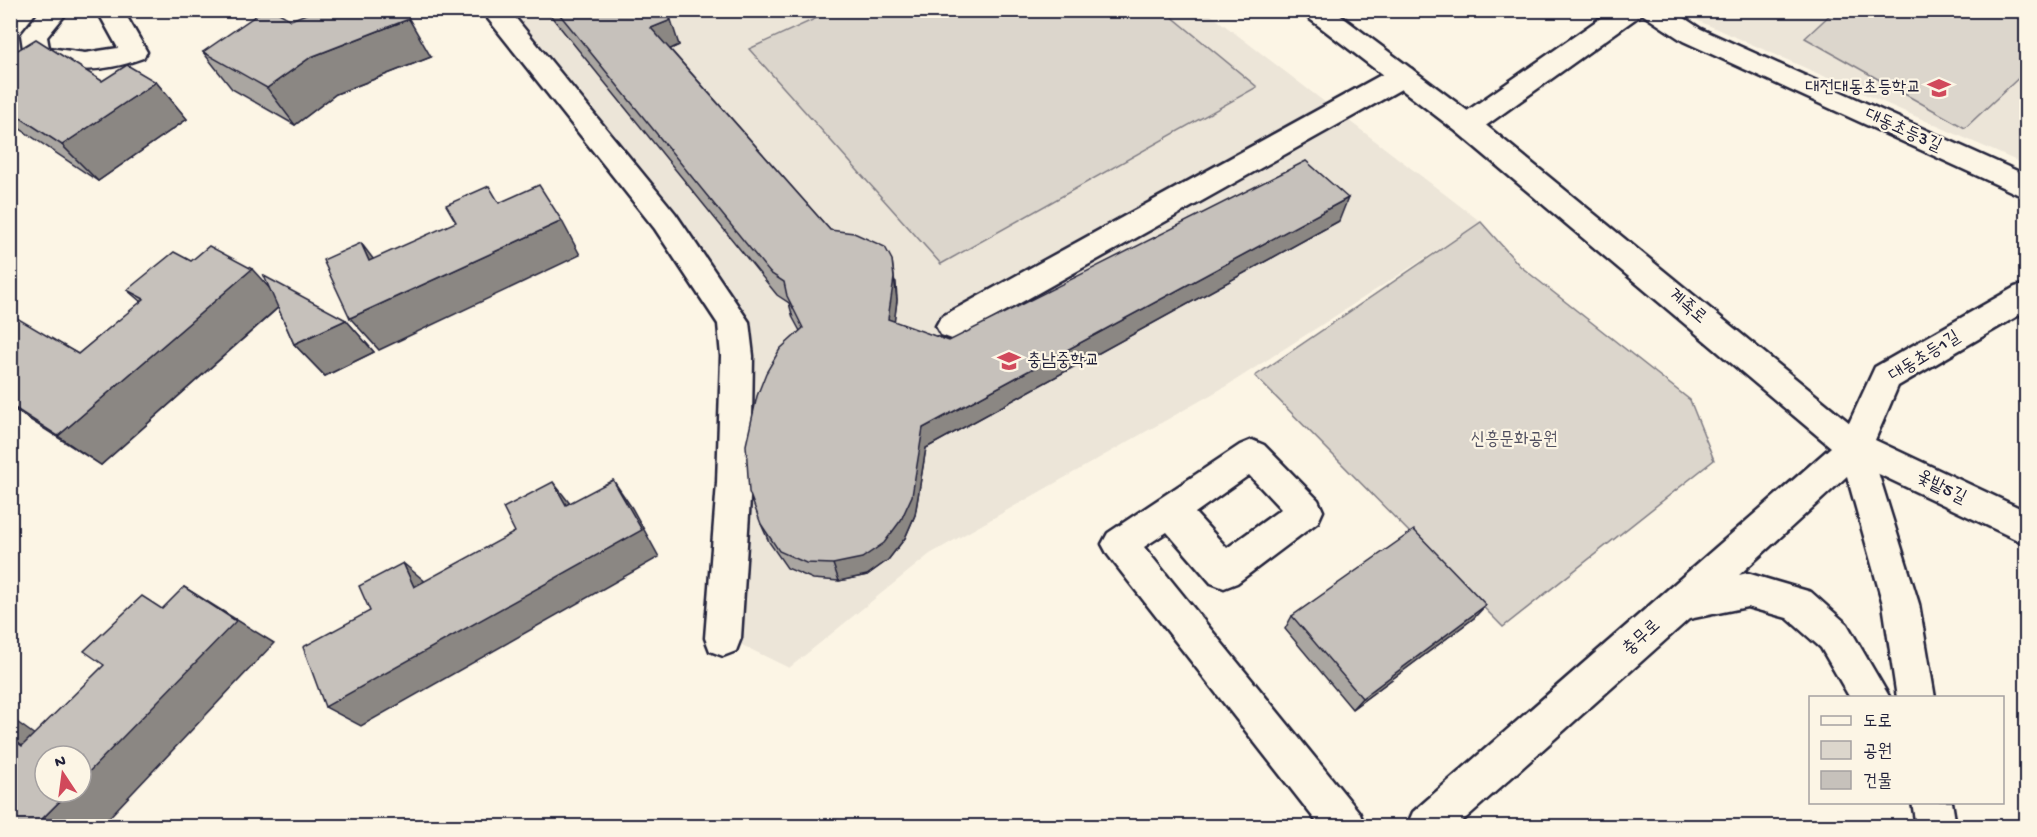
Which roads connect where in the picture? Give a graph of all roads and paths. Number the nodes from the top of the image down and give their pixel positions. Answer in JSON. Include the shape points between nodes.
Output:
{"nodes":[{"id":1,"x":56,"y":10,"type":"edge"},
{"id":2,"x":110,"y":10,"type":"edge"},
{"id":3,"x":1315,"y":10,"type":"edge"},
{"id":4,"x":1631,"y":10,"type":"edge"},
{"id":5,"x":1652,"y":10,"type":"edge"},
{"id":6,"x":493,"y":11,"type":"edge"},
{"id":7,"x":1402,"y":76,"type":"junction"},
{"id":8,"x":1467,"y":125,"type":"junction"},
{"id":9,"x":2026,"y":187,"type":"edge"},
{"id":10,"x":2026,"y":296,"type":"edge"},
{"id":11,"x":952,"y":326,"type":"dead end"},
{"id":12,"x":1855,"y":447,"type":"junction"},
{"id":13,"x":1171,"y":511,"type":"dead end"},
{"id":14,"x":2026,"y":528,"type":"edge"},
{"id":15,"x":1680,"y":604,"type":"junction"},
{"id":16,"x":723,"y":638,"type":"dead end"},
{"id":17,"x":1870,"y":696,"type":"edge"},
{"id":18,"x":1916,"y":696,"type":"edge"},
{"id":19,"x":1932,"y":804,"type":"edge"},
{"id":20,"x":1345,"y":826,"type":"edge"},
{"id":21,"x":1427,"y":826,"type":"edge"},
{"id":22,"x":1936,"y":826,"type":"edge"}],
"edges":[{"from":1,"to":2,"type":"street","via":[[34,35],[37,56],[79,63],[114,60],[134,52]]},
{"from":3,"to":7,"type":"street","name":"계족로"},
{"from":4,"to":8,"type":"street"},
{"from":5,"to":9,"type":"street","name":"대동초등3길","via":[[1692,35]]},
{"from":6,"to":16,"type":"street","via":[[665,221],[733,322],[737,356],[734,483]]},
{"from":7,"to":8,"type":"street","name":"계족로"},
{"from":7,"to":11,"type":"street"},
{"from":8,"to":12,"type":"street","name":"계족로"},
{"from":10,"to":12,"type":"street","name":"대동초등1길","via":[[1886,377]]},
{"from":12,"to":14,"type":"street","name":"옻밭5길"},
{"from":12,"to":15,"type":"street","name":"충무로"},
{"from":12,"to":18,"type":"street","via":[[1900,604]]},
{"from":13,"to":20,"type":"street","via":[[1120,544]]},
{"from":15,"to":17,"type":"street","via":[[1747,590],[1798,604],[1834,636]]},
{"from":15,"to":21,"type":"street","name":"충무로"},
{"from":19,"to":22,"type":"street"}]}
